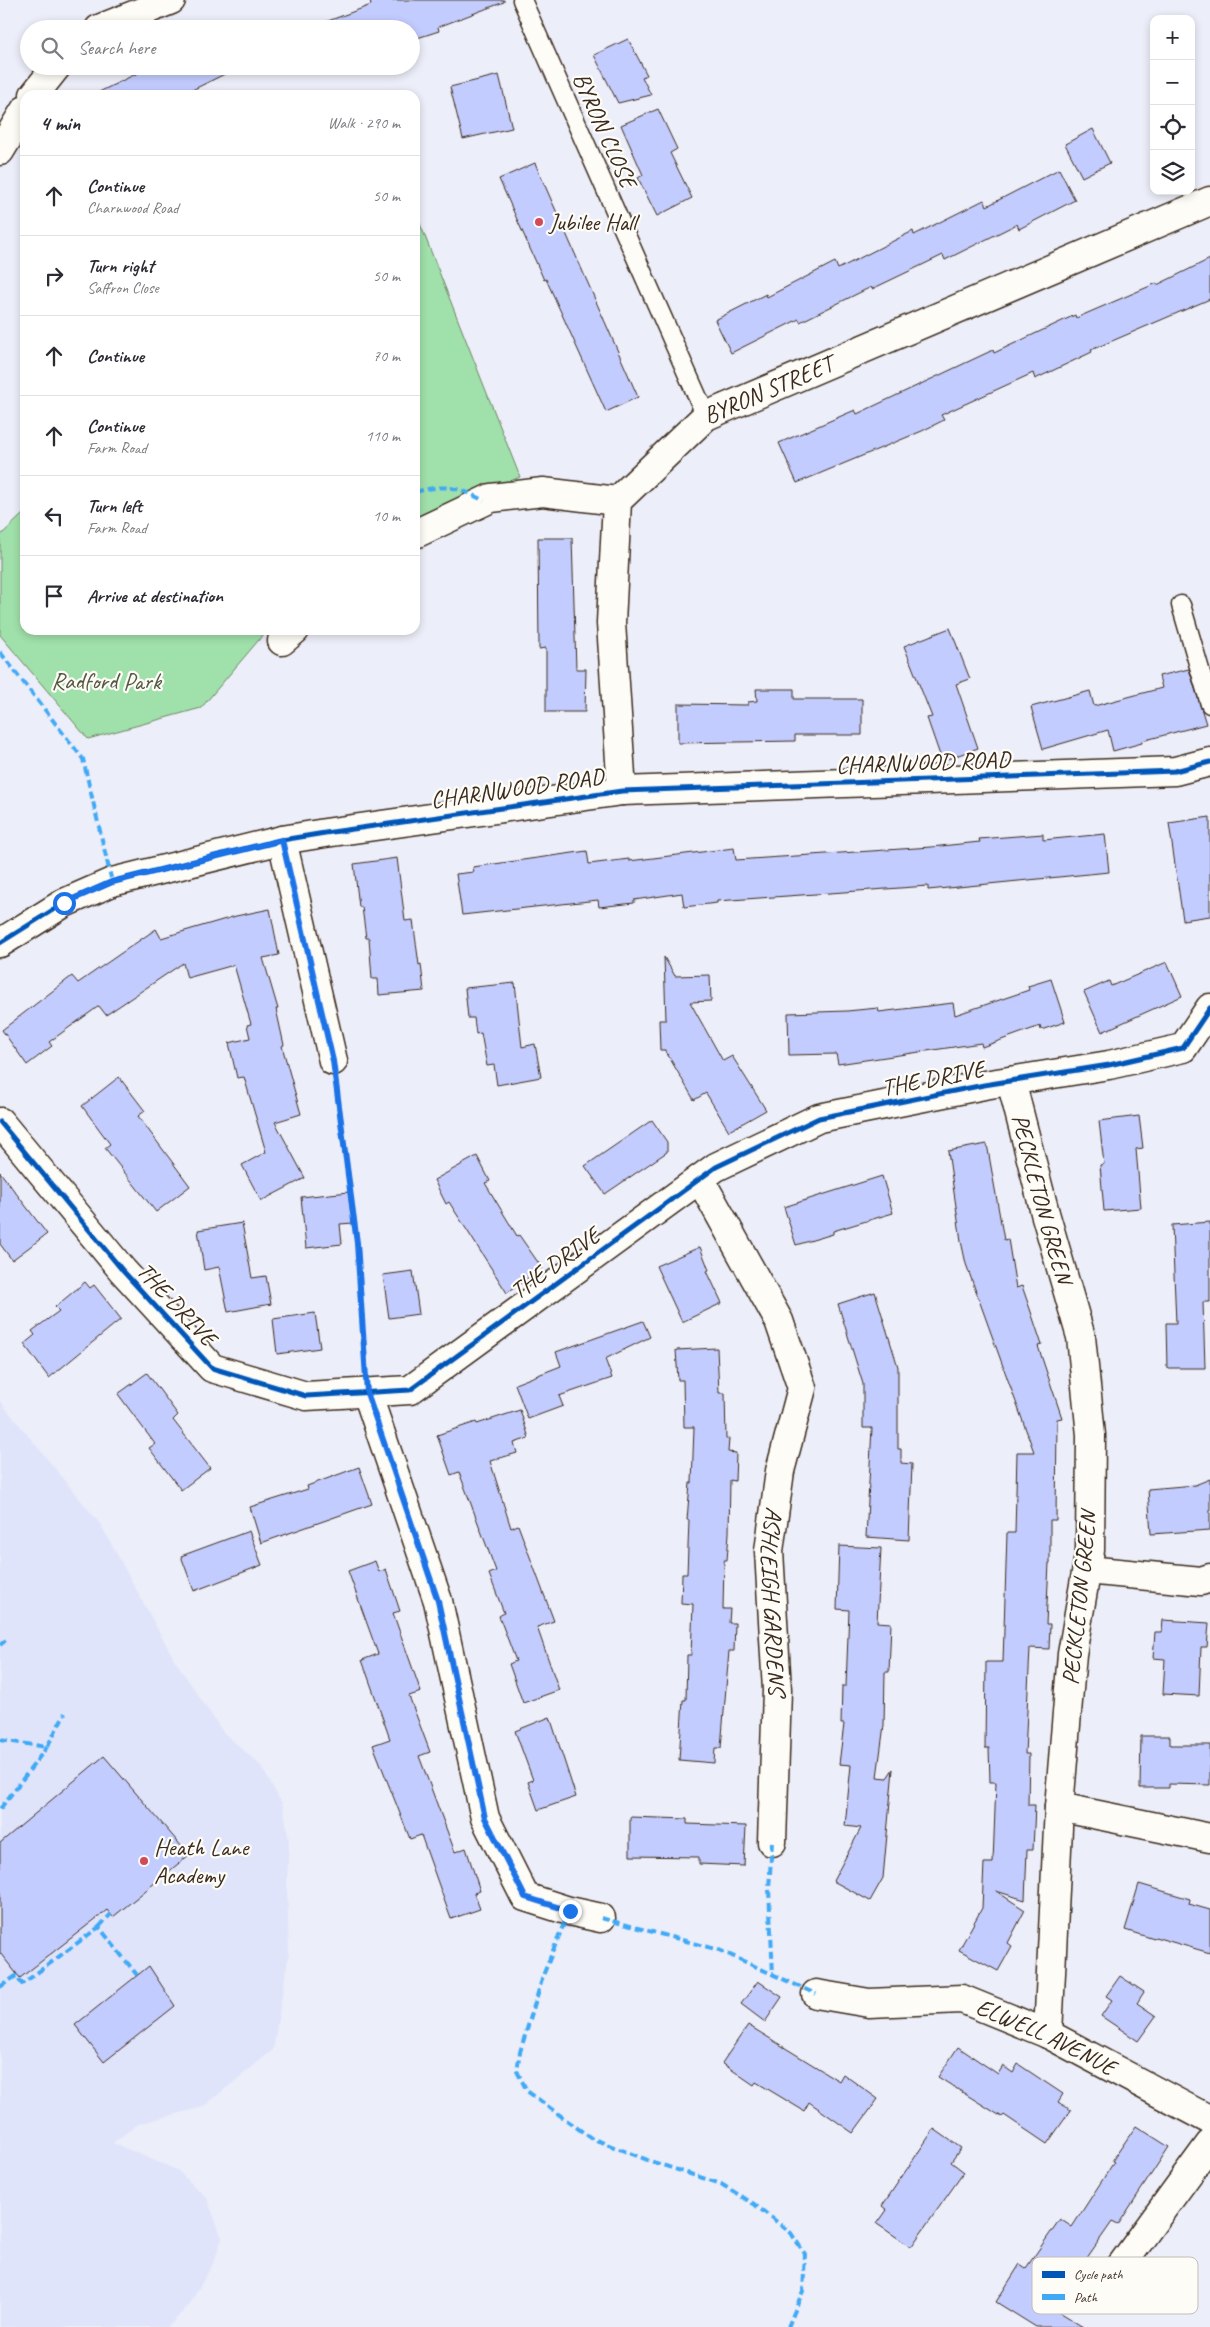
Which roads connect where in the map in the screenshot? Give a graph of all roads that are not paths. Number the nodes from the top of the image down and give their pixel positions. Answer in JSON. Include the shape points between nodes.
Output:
{"nodes":[{"id":1,"x":171,"y":0,"type":"edge"},
{"id":2,"x":522,"y":0,"type":"edge"},
{"id":3,"x":131,"y":7,"type":"edge"},
{"id":4,"x":112,"y":20,"type":"edge"},
{"id":5,"x":50,"y":75,"type":"edge"},
{"id":6,"x":38,"y":90,"type":"edge"},
{"id":7,"x":20,"y":118,"type":"edge"},
{"id":8,"x":0,"y":151,"type":"edge"},
{"id":9,"x":1210,"y":201,"type":"edge"},
{"id":10,"x":706,"y":416,"type":"junction"},
{"id":11,"x":617,"y":501,"type":"junction"},
{"id":12,"x":420,"y":532,"type":"edge"},
{"id":13,"x":1182,"y":604,"type":"dead end"},
{"id":14,"x":1210,"y":704,"type":"edge"},
{"id":15,"x":1210,"y":762,"type":"edge"},
{"id":16,"x":622,"y":792,"type":"junction"},
{"id":17,"x":282,"y":840,"type":"junction"},
{"id":18,"x":0,"y":943,"type":"edge"},
{"id":19,"x":1210,"y":1008,"type":"edge"},
{"id":20,"x":333,"y":1061,"type":"road end"},
{"id":21,"x":1011,"y":1081,"type":"junction"},
{"id":22,"x":0,"y":1122,"type":"edge"},
{"id":23,"x":700,"y":1179,"type":"junction"},
{"id":24,"x":367,"y":1393,"type":"junction"},
{"id":25,"x":1087,"y":1570,"type":"junction"},
{"id":26,"x":1210,"y":1578,"type":"edge"},
{"id":27,"x":1059,"y":1807,"type":"junction"},
{"id":28,"x":1210,"y":1838,"type":"edge"},
{"id":29,"x":772,"y":1842,"type":"dead end"},
{"id":30,"x":601,"y":1918,"type":"dead end"},
{"id":31,"x":816,"y":1994,"type":"dead end"},
{"id":32,"x":1048,"y":2034,"type":"junction"},
{"id":33,"x":1210,"y":2120,"type":"edge"},
{"id":34,"x":1210,"y":2144,"type":"edge"},
{"id":35,"x":1128,"y":2257,"type":"edge"}],
"edges":[{"from":1,"to":3,"type":"street"},
{"from":2,"to":10,"type":"lane","name":"BYRON CLOSE"},
{"from":3,"to":4,"type":"street"},
{"from":5,"to":6,"type":"street"},
{"from":7,"to":8,"type":"street"},
{"from":9,"to":10,"type":"street","name":"BYRON STREET"},
{"from":10,"to":11,"type":"street","name":"BYRON STREET"},
{"from":11,"to":12,"type":"street","via":[[543,492],[491,498]]},
{"from":11,"to":16,"type":"street","via":[[611,623]]},
{"from":13,"to":14,"type":"lane"},
{"from":15,"to":16,"type":"street","name":"CHARNWOOD ROAD","via":[[1175,771]]},
{"from":16,"to":17,"type":"street","name":"CHARNWOOD ROAD"},
{"from":17,"to":18,"type":"street","name":"CHARNWOOD ROAD","via":[[112,882],[64,903]]},
{"from":17,"to":20,"type":"street"},
{"from":19,"to":21,"type":"street","name":"THE DRIVE","via":[[1183,1048],[1109,1066]]},
{"from":21,"to":23,"type":"street","name":"THE DRIVE","via":[[819,1118],[716,1167]]},
{"from":21,"to":25,"type":"street","name":"PECKLETON GREEN","via":[[1081,1337],[1091,1435]]},
{"from":22,"to":24,"type":"street","name":"THE DRIVE","via":[[123,1271],[212,1368],[306,1396]]},
{"from":23,"to":24,"type":"street","name":"THE DRIVE","via":[[410,1390]]},
{"from":23,"to":29,"type":"street","name":"ASHLEIGH GARDENS","via":[[779,1320],[802,1388],[780,1470],[770,1551],[777,1690]]},
{"from":24,"to":30,"type":"street","via":[[438,1601],[485,1818],[525,1897]]},
{"from":25,"to":26,"type":"street","via":[[1201,1580]]},
{"from":25,"to":27,"type":"street","name":"PECKLETON GREEN","via":[[1072,1654]]},
{"from":27,"to":28,"type":"street"},
{"from":27,"to":32,"type":"street","name":"PECKLETON GREEN"},
{"from":31,"to":32,"type":"street","name":"ELWELL AVENUE","via":[[869,2003],[962,1999]]},
{"from":32,"to":33,"type":"street","name":"ELWELL AVENUE"},
{"from":34,"to":35,"type":"street"}]}
